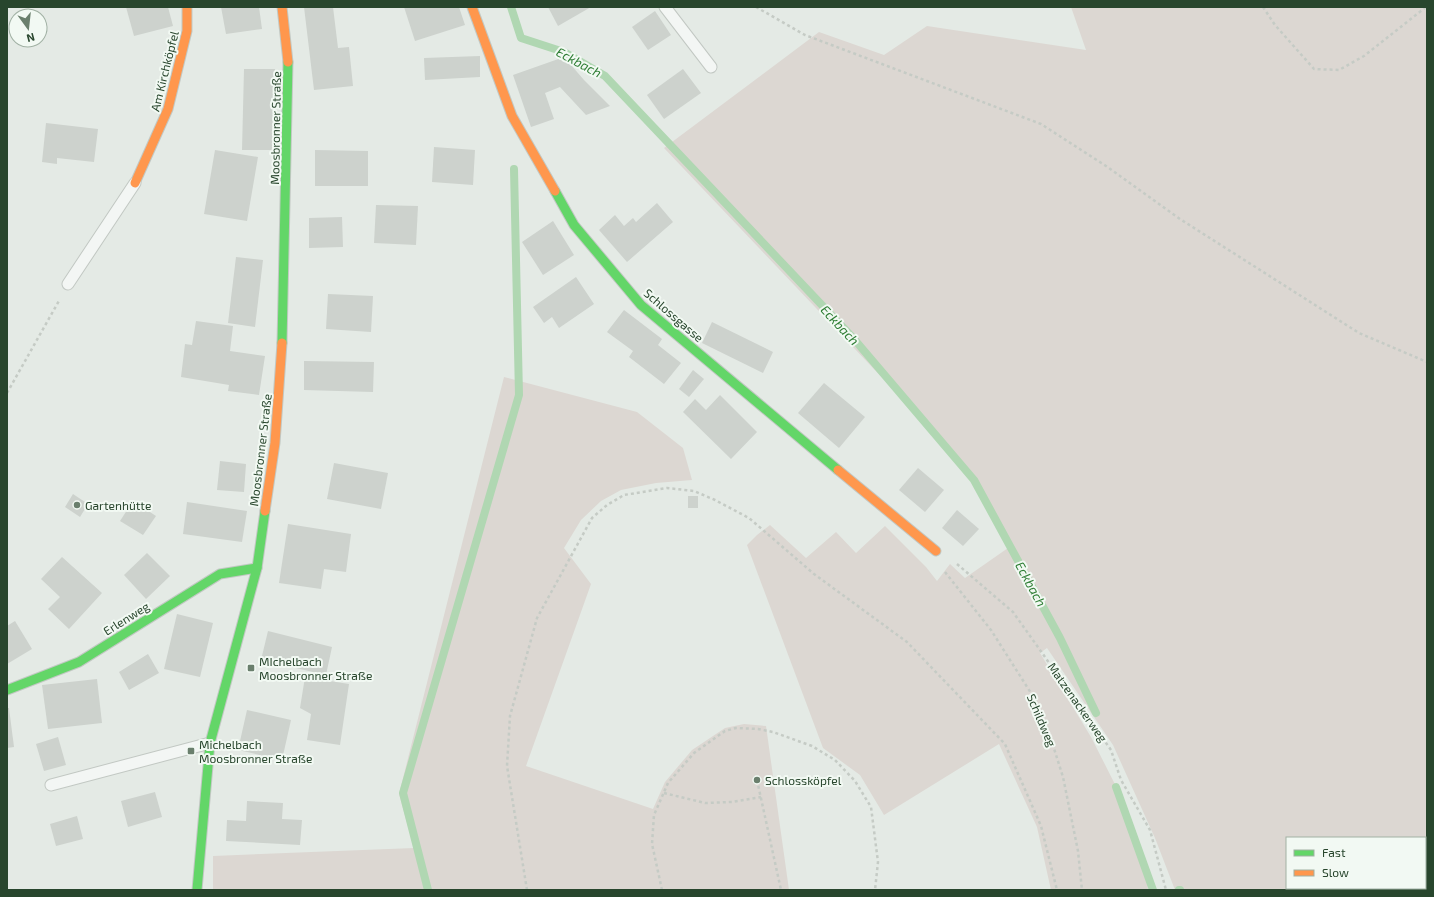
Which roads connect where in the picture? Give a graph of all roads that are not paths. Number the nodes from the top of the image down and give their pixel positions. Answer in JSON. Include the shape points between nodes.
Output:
{"nodes":[{"id":1,"x":187,"y":7,"type":"edge"},
{"id":2,"x":282,"y":7,"type":"edge"},
{"id":3,"x":472,"y":7,"type":"edge"},
{"id":4,"x":665,"y":7,"type":"edge"},
{"id":5,"x":711,"y":67,"type":"dead end"},
{"id":6,"x":135,"y":183,"type":"joint"},
{"id":7,"x":68,"y":284,"type":"road end"},
{"id":8,"x":936,"y":552,"type":"road end"},
{"id":9,"x":257,"y":568,"type":"junction"},
{"id":10,"x":7,"y":690,"type":"edge"},
{"id":11,"x":210,"y":743,"type":"junction"},
{"id":12,"x":51,"y":785,"type":"dead end"},
{"id":13,"x":197,"y":890,"type":"edge"}],
"edges":[{"from":1,"to":6,"type":"street","name":"Am Kirchköpfel","via":[[187,31],[168,109]]},
{"from":2,"to":9,"type":"street","name":"Moosbronner Straße","via":[[289,67],[282,345],[275,443]]},
{"from":3,"to":8,"type":"street","name":"Schlossgasse","via":[[512,116],[574,226],[641,305]]},
{"from":4,"to":5,"type":"lane"},
{"from":6,"to":7,"type":"lane"},
{"from":9,"to":10,"type":"street","name":"Erlenweg","via":[[220,574],[79,662]]},
{"from":9,"to":11,"type":"street","name":"Moosbronner Straße"},
{"from":11,"to":12,"type":"lane"},
{"from":11,"to":13,"type":"street","name":"Moosbronner Straße"}]}
